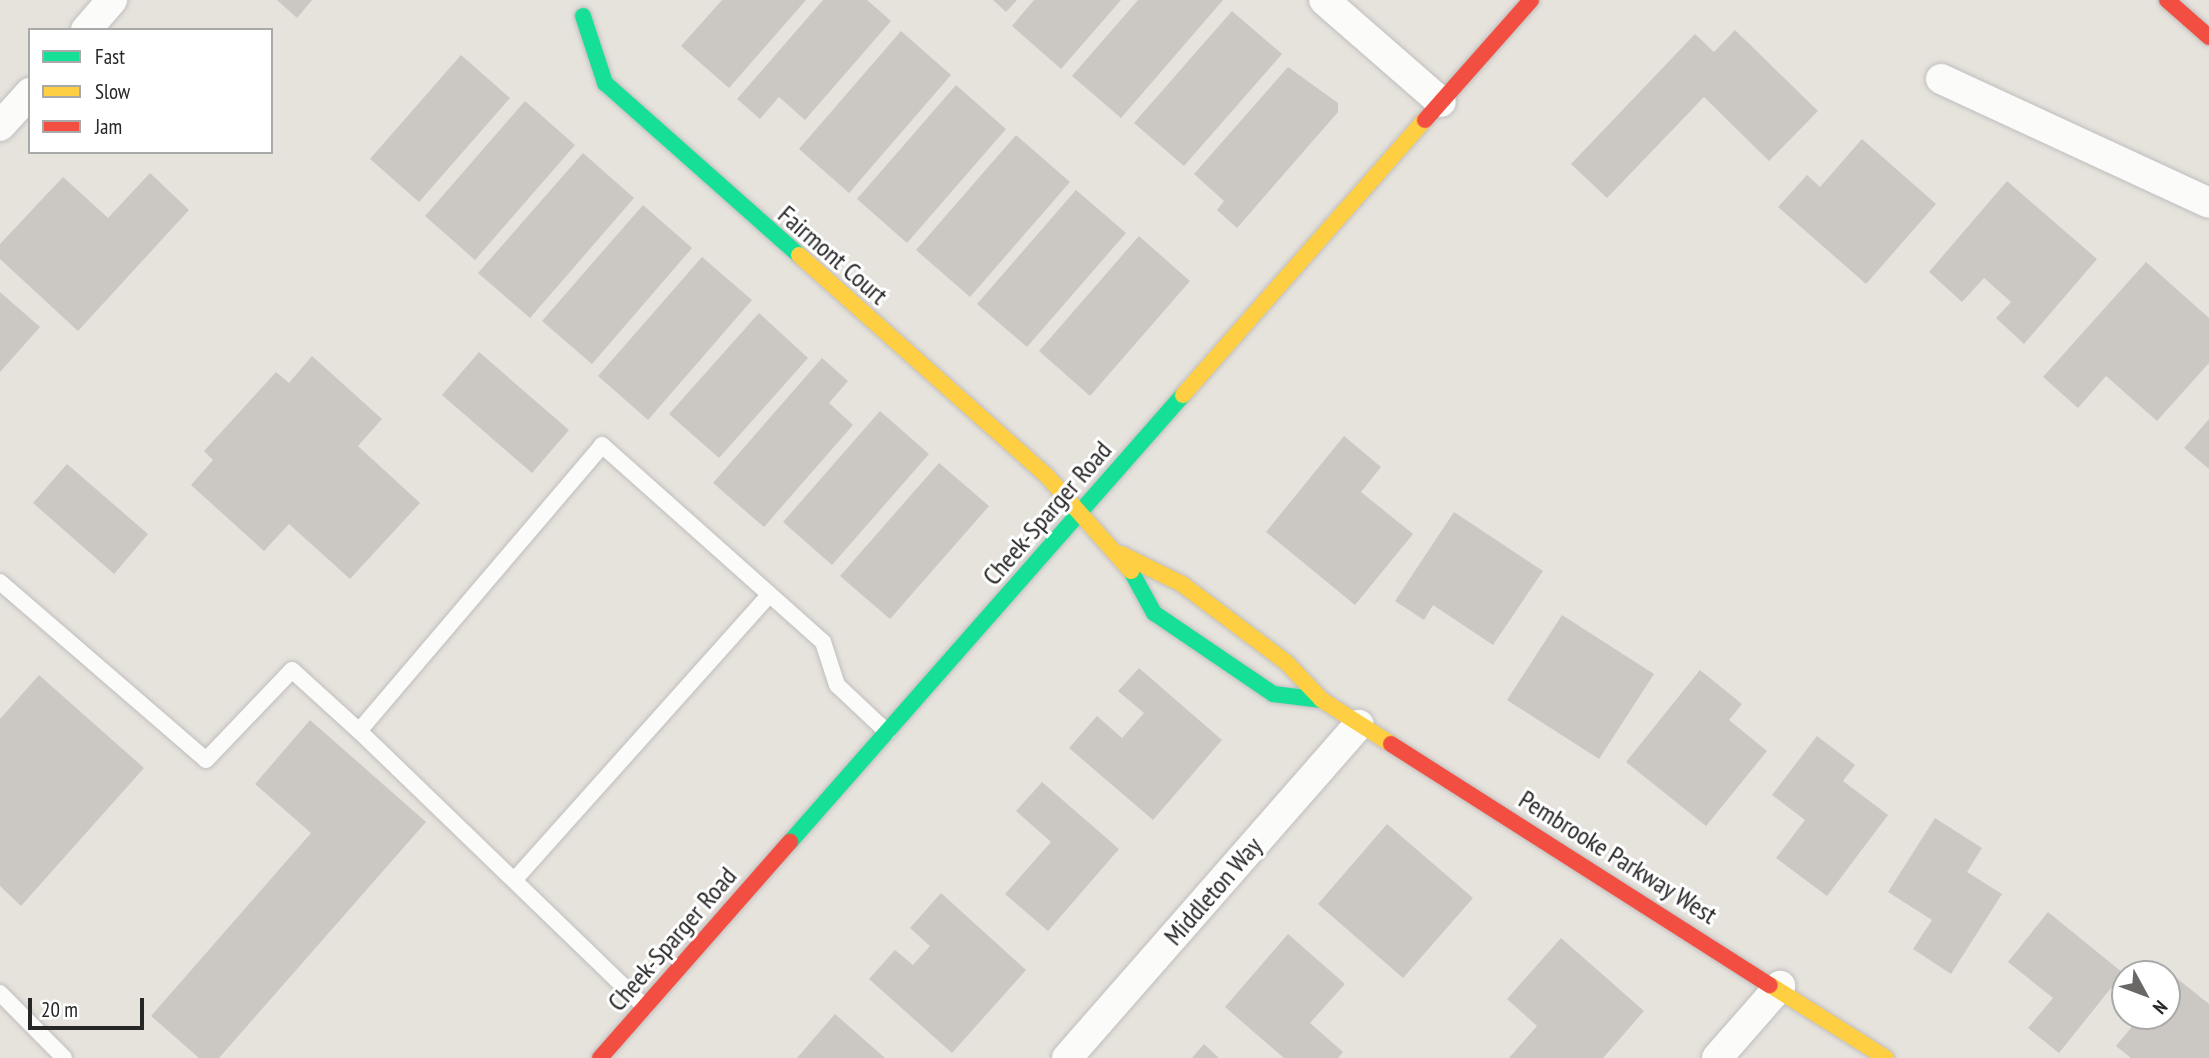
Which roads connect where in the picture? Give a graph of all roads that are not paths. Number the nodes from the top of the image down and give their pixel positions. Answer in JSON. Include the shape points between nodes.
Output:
{"nodes":[{"id":1,"x":112,"y":0,"type":"edge"},
{"id":2,"x":1324,"y":0,"type":"edge"},
{"id":3,"x":1531,"y":0,"type":"edge"},
{"id":4,"x":2167,"y":0,"type":"edge"},
{"id":5,"x":583,"y":16,"type":"dead end"},
{"id":6,"x":88,"y":28,"type":"edge"},
{"id":7,"x":2209,"y":37,"type":"edge"},
{"id":8,"x":1941,"y":79,"type":"dead end"},
{"id":9,"x":28,"y":95,"type":"edge"},
{"id":10,"x":1441,"y":102,"type":"junction"},
{"id":11,"x":0,"y":126,"type":"edge"},
{"id":12,"x":2209,"y":203,"type":"edge"},
{"id":13,"x":1082,"y":511,"type":"junction"},
{"id":14,"x":1121,"y":554,"type":"junction"},
{"id":15,"x":0,"y":582,"type":"edge"},
{"id":16,"x":769,"y":595,"type":"junction"},
{"id":17,"x":1322,"y":700,"type":"junction"},
{"id":18,"x":1359,"y":725,"type":"junction"},
{"id":19,"x":359,"y":731,"type":"junction"},
{"id":20,"x":887,"y":732,"type":"junction"},
{"id":21,"x":517,"y":877,"type":"junction"},
{"id":22,"x":1780,"y":986,"type":"junction"},
{"id":23,"x":0,"y":993,"type":"edge"},
{"id":24,"x":645,"y":1007,"type":"junction"},
{"id":25,"x":64,"y":1058,"type":"edge"},
{"id":26,"x":600,"y":1058,"type":"edge"},
{"id":27,"x":1066,"y":1058,"type":"edge"},
{"id":28,"x":1717,"y":1058,"type":"edge"},
{"id":29,"x":1886,"y":1058,"type":"edge"}],
"edges":[{"from":1,"to":6,"type":"street"},
{"from":2,"to":10,"type":"street"},
{"from":3,"to":10,"type":"street","name":"Cheek-Sparger Road"},
{"from":4,"to":7,"type":"street"},
{"from":5,"to":13,"type":"street","name":"Fairmont Court","via":[[593,62],[623,101]]},
{"from":8,"to":12,"type":"street"},
{"from":9,"to":11,"type":"street"},
{"from":10,"to":13,"type":"street","name":"Cheek-Sparger Road"},
{"from":13,"to":14,"type":"street","name":"Pembrooke Parkway West"},
{"from":13,"to":20,"type":"street","name":"Cheek-Sparger Road"},
{"from":14,"to":17,"type":"street","name":"Pembrooke Parkway West","via":[[1182,584],[1286,662]]},
{"from":14,"to":17,"type":"street","name":"Pembrooke Parkway West","via":[[1154,613],[1273,694]]},
{"from":15,"to":19,"type":"lane","via":[[206,760],[292,670]]},
{"from":16,"to":19,"type":"lane","via":[[603,445]]},
{"from":16,"to":20,"type":"lane","via":[[823,642],[837,685]]},
{"from":16,"to":21,"type":"lane"},
{"from":17,"to":18,"type":"street","name":"Pembrooke Parkway West"},
{"from":18,"to":22,"type":"street","name":"Pembrooke Parkway West"},
{"from":18,"to":27,"type":"street","name":"Middleton Way"},
{"from":19,"to":21,"type":"lane"},
{"from":20,"to":24,"type":"street","name":"Cheek-Sparger Road"},
{"from":21,"to":24,"type":"lane"},
{"from":22,"to":28,"type":"street"},
{"from":22,"to":29,"type":"street","name":"Pembrooke Parkway West"},
{"from":23,"to":25,"type":"lane"},
{"from":24,"to":26,"type":"street","name":"Cheek-Sparger Road"}]}
